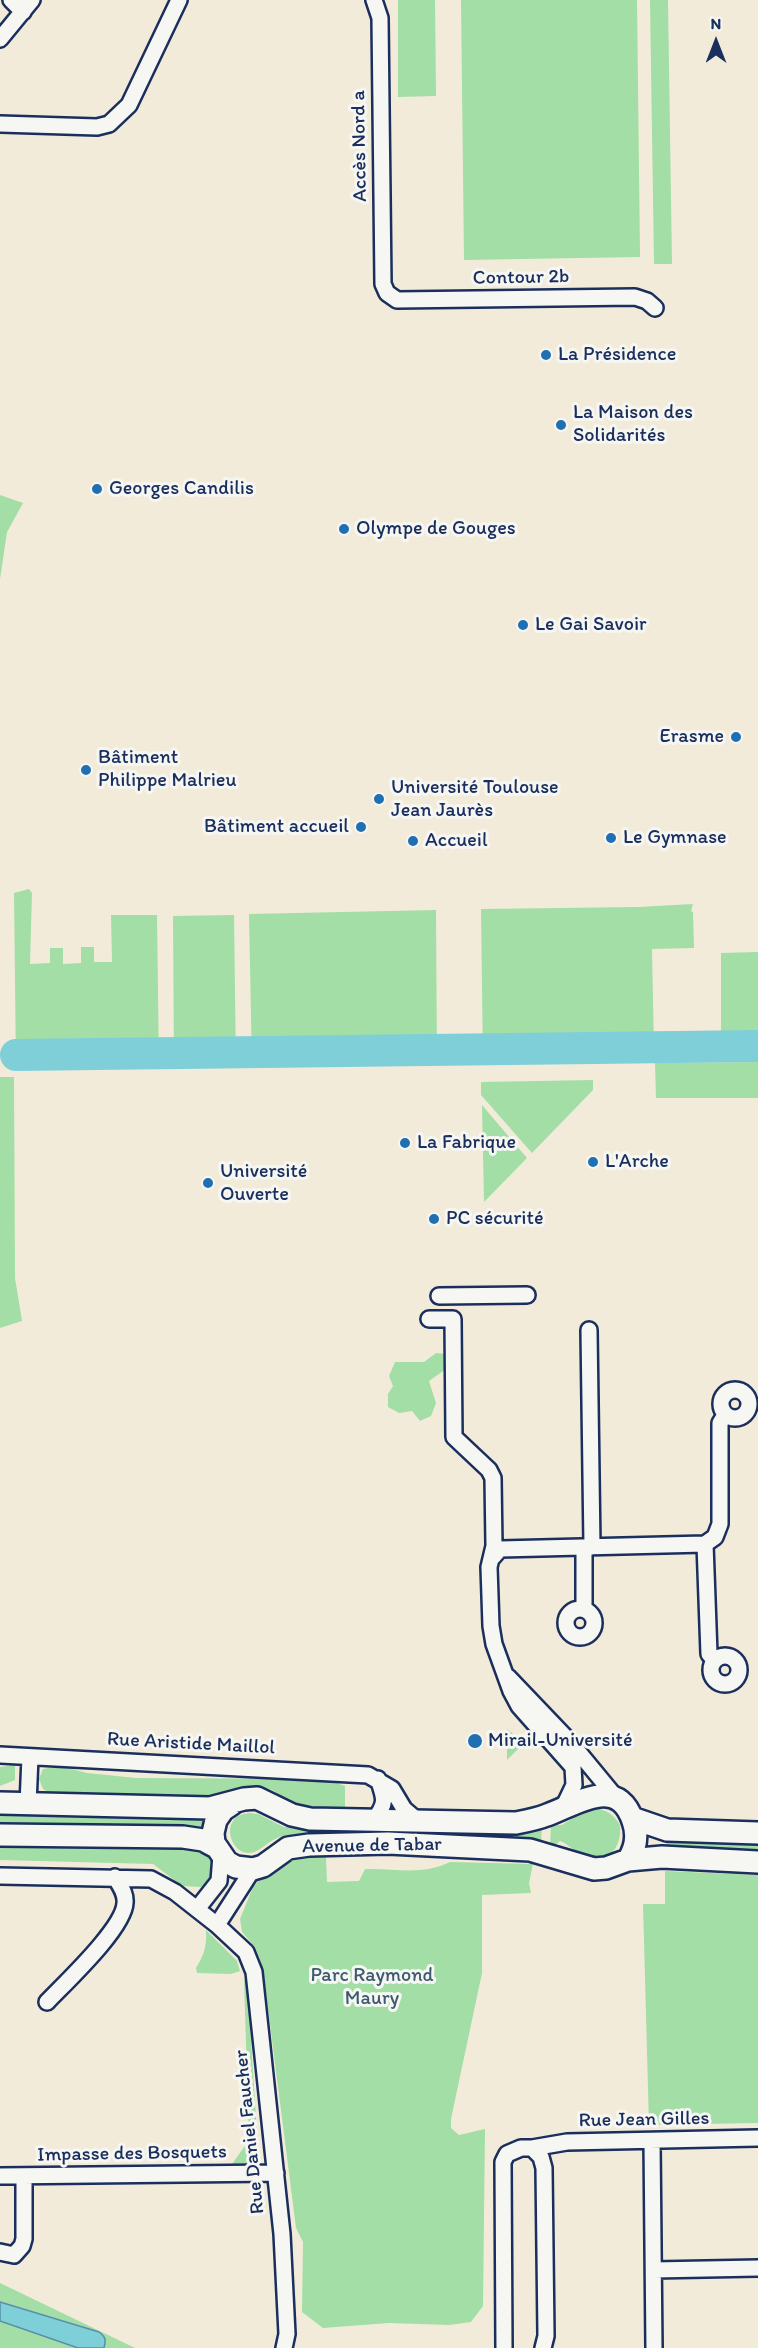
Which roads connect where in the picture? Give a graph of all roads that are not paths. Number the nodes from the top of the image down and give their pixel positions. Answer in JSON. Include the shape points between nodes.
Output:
{"nodes":[{"id":1,"x":11,"y":0,"type":"edge"},
{"id":2,"x":179,"y":0,"type":"edge"},
{"id":3,"x":374,"y":0,"type":"edge"},
{"id":4,"x":27,"y":6,"type":"edge"},
{"id":5,"x":0,"y":39,"type":"edge"},
{"id":6,"x":0,"y":124,"type":"edge"},
{"id":7,"x":387,"y":293,"type":"joint"},
{"id":8,"x":655,"y":308,"type":"dead end"},
{"id":9,"x":527,"y":1295,"type":"dead end"},
{"id":10,"x":439,"y":1296,"type":"dead end"},
{"id":11,"x":429,"y":1319,"type":"dead end"},
{"id":12,"x":589,"y":1330,"type":"dead end"},
{"id":13,"x":725,"y":1415,"type":"dead end"},
{"id":14,"x":705,"y":1544,"type":"junction"},
{"id":15,"x":588,"y":1548,"type":"junction"},
{"id":16,"x":493,"y":1557,"type":"junction"},
{"id":17,"x":584,"y":1609,"type":"dead end"},
{"id":18,"x":714,"y":1660,"type":"dead end"},
{"id":19,"x":506,"y":1675,"type":"junction"},
{"id":20,"x":0,"y":1755,"type":"edge"},
{"id":21,"x":30,"y":1756,"type":"junction"},
{"id":22,"x":378,"y":1779,"type":"junction"},
{"id":23,"x":618,"y":1800,"type":"junction"},
{"id":24,"x":0,"y":1803,"type":"edge"},
{"id":25,"x":28,"y":1804,"type":"junction"},
{"id":26,"x":232,"y":1804,"type":"junction"},
{"id":27,"x":563,"y":1808,"type":"junction"},
{"id":28,"x":632,"y":1818,"type":"junction"},
{"id":29,"x":374,"y":1820,"type":"junction"},
{"id":30,"x":418,"y":1821,"type":"junction"},
{"id":31,"x":758,"y":1833,"type":"edge"},
{"id":32,"x":0,"y":1834,"type":"edge"},
{"id":33,"x":218,"y":1851,"type":"junction"},
{"id":34,"x":628,"y":1860,"type":"junction"},
{"id":35,"x":758,"y":1862,"type":"edge"},
{"id":36,"x":254,"y":1869,"type":"junction"},
{"id":37,"x":0,"y":1876,"type":"edge"},
{"id":38,"x":115,"y":1877,"type":"junction"},
{"id":39,"x":208,"y":1917,"type":"junction"},
{"id":40,"x":47,"y":2002,"type":"dead end"},
{"id":41,"x":758,"y":2138,"type":"edge"},
{"id":42,"x":652,"y":2142,"type":"junction"},
{"id":43,"x":532,"y":2148,"type":"junction"},
{"id":44,"x":276,"y":2173,"type":"junction"},
{"id":45,"x":0,"y":2176,"type":"edge"},
{"id":46,"x":24,"y":2176,"type":"junction"},
{"id":47,"x":0,"y":2252,"type":"edge"},
{"id":48,"x":758,"y":2268,"type":"edge"},
{"id":49,"x":654,"y":2270,"type":"junction"},
{"id":50,"x":284,"y":2348,"type":"edge"},
{"id":51,"x":504,"y":2348,"type":"edge"},
{"id":52,"x":543,"y":2348,"type":"edge"},
{"id":53,"x":654,"y":2348,"type":"edge"}],
"edges":[{"from":1,"to":4,"type":"street"},
{"from":2,"to":6,"type":"street","via":[[129,105],[109,123],[97,127]]},
{"from":3,"to":7,"type":"street","name":"Accès Nord a","via":[[380,18],[383,284]]},
{"from":4,"to":5,"type":"street"},
{"from":7,"to":8,"type":"street","name":"Contour 2b","via":[[397,300],[635,297]]},
{"from":9,"to":10,"type":"street"},
{"from":11,"to":16,"type":"street","via":[[453,1319],[454,1437],[493,1478]]},
{"from":12,"to":15,"type":"street"},
{"from":13,"to":14,"type":"street","via":[[720,1423],[720,1524],[715,1537]]},
{"from":14,"to":15,"type":"street"},
{"from":14,"to":18,"type":"street","via":[[709,1654]]},
{"from":15,"to":16,"type":"street","via":[[500,1549]]},
{"from":15,"to":17,"type":"street"},
{"from":16,"to":19,"type":"street","via":[[489,1567],[491,1626]]},
{"from":19,"to":23,"type":"street","via":[[571,1743]]},
{"from":19,"to":27,"type":"street","via":[[519,1706],[573,1767],[574,1785]]},
{"from":20,"to":21,"type":"street","name":"Rue Aristide Maillol"},
{"from":21,"to":22,"type":"street","name":"Rue Aristide Maillol","via":[[356,1773]]},
{"from":21,"to":25,"type":"street"},
{"from":22,"to":29,"type":"street","via":[[384,1808]]},
{"from":22,"to":30,"type":"street","via":[[392,1789],[404,1809]]},
{"from":23,"to":27,"type":"main road","name":"Avenue de Tabar","via":[[588,1796]]},
{"from":23,"to":28,"type":"main road"},
{"from":24,"to":25,"type":"main road","name":"Avenue de Tabar"},
{"from":25,"to":26,"type":"main road","name":"Avenue de Tabar","via":[[210,1808]]},
{"from":26,"to":29,"type":"main road","name":"Avenue de Tabar","via":[[257,1798],[310,1819]]},
{"from":26,"to":33,"type":"main road","via":[[216,1820],[213,1833]]},
{"from":27,"to":30,"type":"main road","name":"Avenue de Tabar","via":[[516,1823]]},
{"from":28,"to":31,"type":"main road","via":[[667,1830]]},
{"from":28,"to":34,"type":"main road","via":[[636,1838]]},
{"from":29,"to":30,"type":"main road","name":"Avenue de Tabar"},
{"from":32,"to":33,"type":"main road","via":[[183,1837],[203,1840]]},
{"from":33,"to":36,"type":"main road","via":[[226,1862]]},
{"from":33,"to":39,"type":"street","via":[[219,1881]]},
{"from":34,"to":35,"type":"main road","name":"Avenue de Tabar","via":[[662,1857]]},
{"from":34,"to":36,"type":"main road","name":"Avenue de Tabar","via":[[594,1869],[530,1850],[408,1844],[309,1845],[288,1848]]},
{"from":36,"to":39,"type":"street"},
{"from":37,"to":38,"type":"street","name":"Rue Daniel Faucher"},
{"from":38,"to":39,"type":"street","name":"Rue Daniel Faucher","via":[[152,1879]]},
{"from":38,"to":40,"type":"street","via":[[124,1891],[125,1902],[117,1925]]},
{"from":39,"to":44,"type":"street","name":"Rue Daniel Faucher","via":[[246,1952],[254,1972]]},
{"from":41,"to":42,"type":"street","name":"Rue Jean Gilles"},
{"from":42,"to":43,"type":"street","name":"Rue Jean Gilles","via":[[567,2142]]},
{"from":42,"to":49,"type":"street"},
{"from":43,"to":51,"type":"street","name":"Rue Jean Gilles","via":[[507,2154],[502,2171]]},
{"from":43,"to":52,"type":"street","via":[[541,2157],[544,2168]]},
{"from":44,"to":46,"type":"street","name":"Impasse des Bosquets"},
{"from":44,"to":50,"type":"street","name":"Rue Daniel Faucher","via":[[287,2315]]},
{"from":45,"to":46,"type":"street","name":"Impasse des Bosquets"},
{"from":46,"to":47,"type":"street","name":"Impasse des Bosquets","via":[[22,2246],[14,2255]]},
{"from":48,"to":49,"type":"street"},
{"from":49,"to":53,"type":"street"}]}
